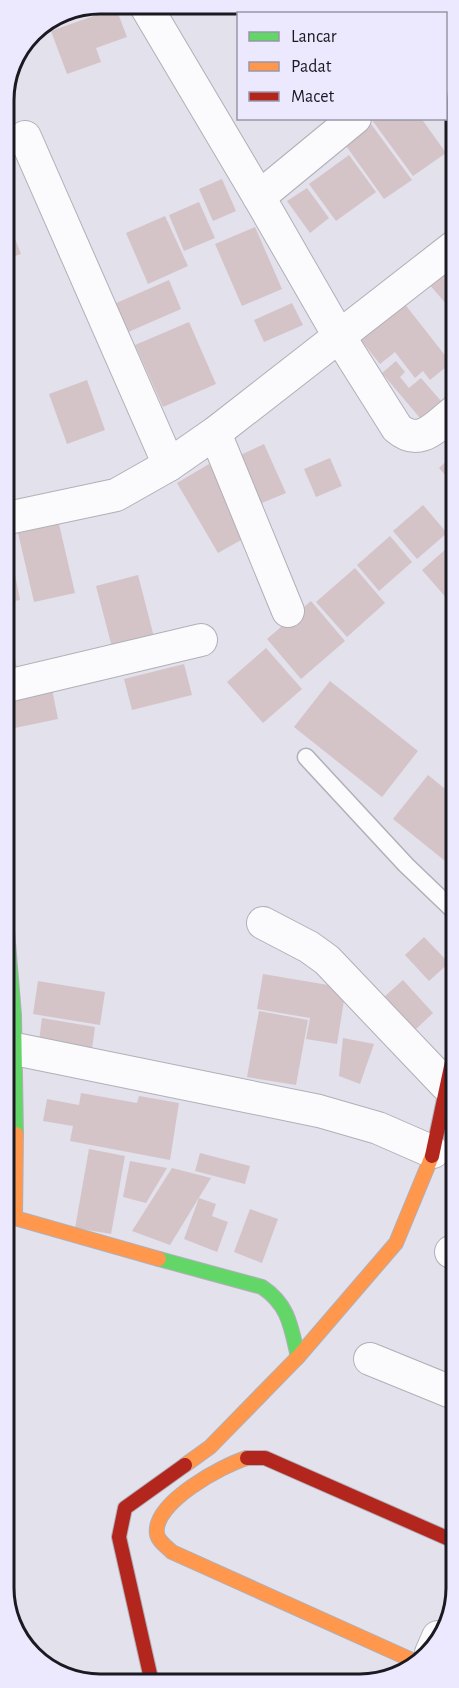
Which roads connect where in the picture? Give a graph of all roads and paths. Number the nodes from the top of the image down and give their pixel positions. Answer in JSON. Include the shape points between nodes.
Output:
{"nodes":[{"id":1,"x":150,"y":13,"type":"edge"},
{"id":2,"x":353,"y":120,"type":"edge"},
{"id":3,"x":25,"y":137,"type":"dead end"},
{"id":4,"x":260,"y":197,"type":"junction"},
{"id":5,"x":446,"y":253,"type":"edge"},
{"id":6,"x":339,"y":336,"type":"junction"},
{"id":7,"x":446,"y":418,"type":"edge"},
{"id":8,"x":215,"y":433,"type":"junction"},
{"id":9,"x":169,"y":465,"type":"junction"},
{"id":10,"x":14,"y":517,"type":"edge"},
{"id":11,"x":288,"y":611,"type":"dead end"},
{"id":12,"x":201,"y":640,"type":"dead end"},
{"id":13,"x":14,"y":684,"type":"edge"},
{"id":14,"x":306,"y":757,"type":"dead end"},
{"id":15,"x":445,"y":902,"type":"edge"},
{"id":16,"x":263,"y":923,"type":"dead end"},
{"id":17,"x":14,"y":1035,"type":"edge"},
{"id":18,"x":15,"y":1049,"type":"junction"},
{"id":19,"x":446,"y":1085,"type":"edge"},
{"id":20,"x":445,"y":1088,"type":"edge"},
{"id":21,"x":433,"y":1152,"type":"junction"},
{"id":22,"x":14,"y":1170,"type":"edge"},
{"id":23,"x":14,"y":1218,"type":"edge"},
{"id":24,"x":298,"y":1357,"type":"junction"},
{"id":25,"x":370,"y":1359,"type":"dead end"},
{"id":26,"x":445,"y":1390,"type":"edge"},
{"id":27,"x":445,"y":1537,"type":"edge"},
{"id":28,"x":409,"y":1659,"type":"edge"},
{"id":29,"x":150,"y":1674,"type":"edge"}],
"edges":[{"from":1,"to":4,"type":"street"},
{"from":2,"to":4,"type":"street"},
{"from":3,"to":9,"type":"street"},
{"from":4,"to":6,"type":"street"},
{"from":5,"to":6,"type":"street"},
{"from":6,"to":7,"type":"street","via":[[397,428],[411,437],[421,437]]},
{"from":6,"to":8,"type":"street"},
{"from":8,"to":9,"type":"street"},
{"from":8,"to":11,"type":"street"},
{"from":9,"to":10,"type":"street","via":[[116,495]]},
{"from":12,"to":13,"type":"street"},
{"from":14,"to":15,"type":"lane"},
{"from":16,"to":19,"type":"street","via":[[327,960]]},
{"from":17,"to":18,"type":"street"},
{"from":18,"to":21,"type":"street","via":[[271,1099],[378,1128]]},
{"from":18,"to":22,"type":"street"},
{"from":20,"to":21,"type":"street"},
{"from":21,"to":24,"type":"street","via":[[396,1243]]},
{"from":23,"to":24,"type":"street","via":[[262,1287],[283,1303]]},
{"from":24,"to":29,"type":"street","via":[[210,1447],[125,1508],[119,1537]]},
{"from":25,"to":26,"type":"street"},
{"from":27,"to":28,"type":"street","via":[[265,1458],[247,1458],[217,1470],[179,1496],[161,1515],[156,1532],[172,1552]]}]}
